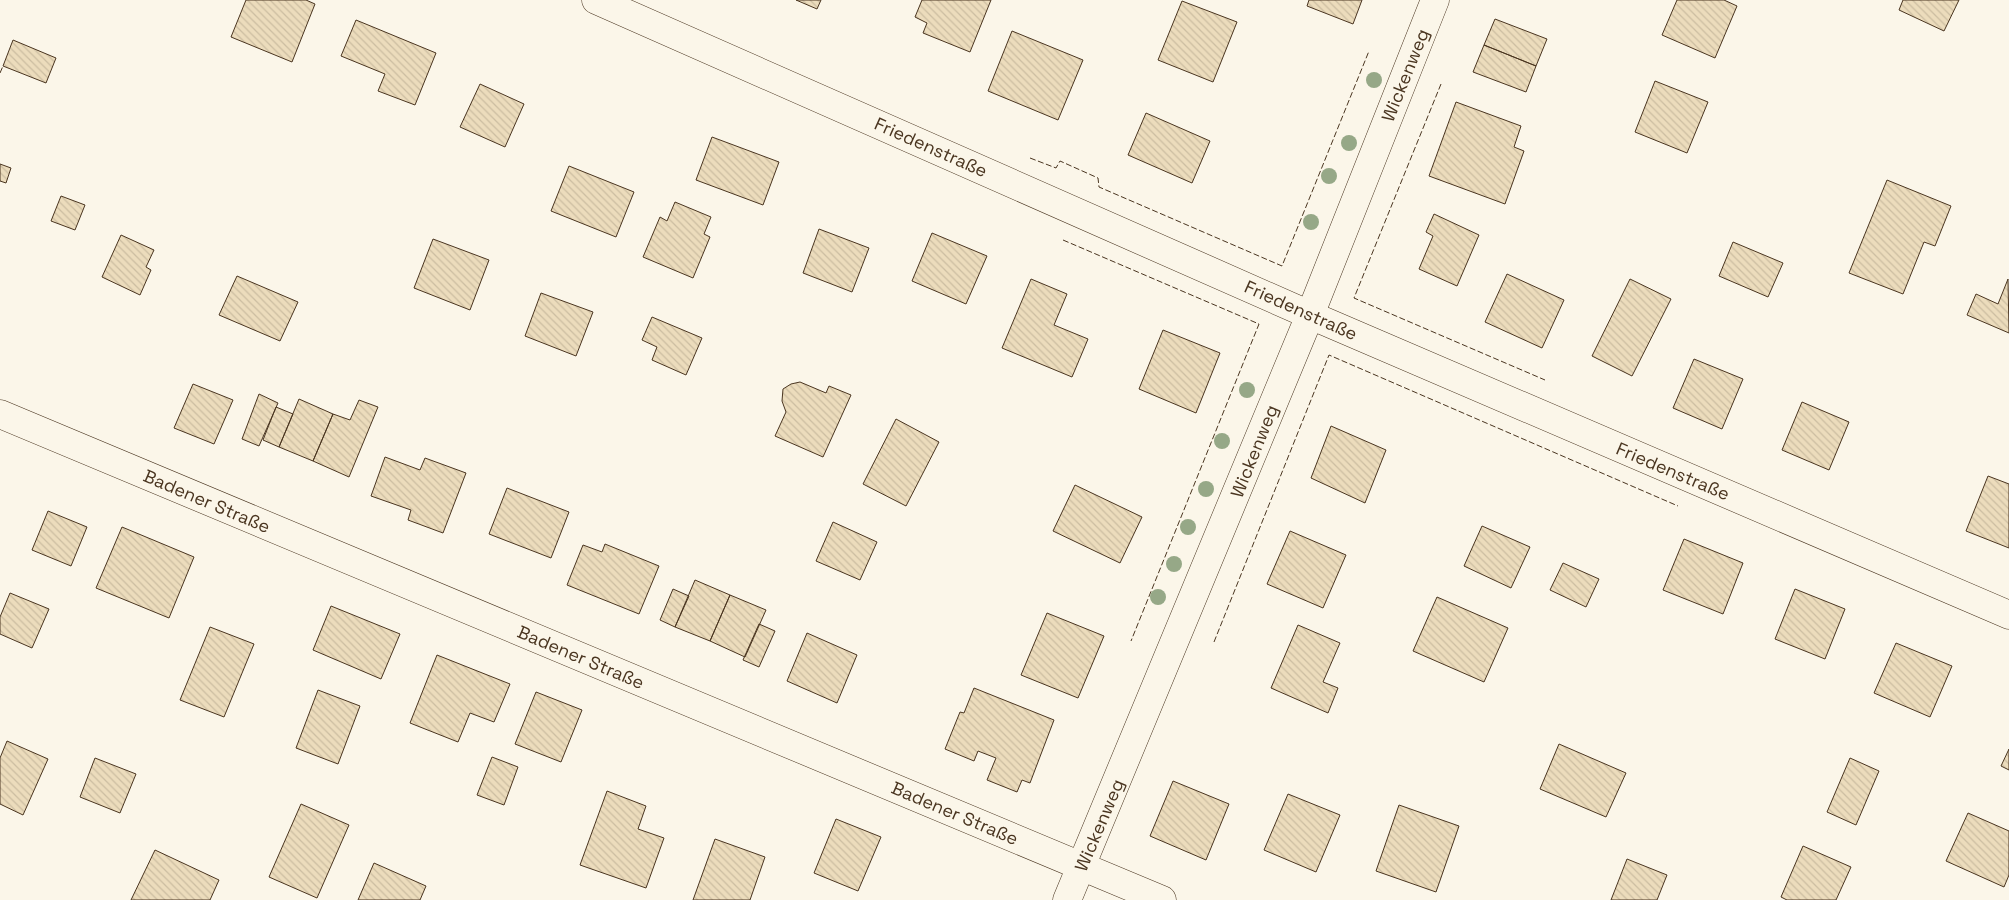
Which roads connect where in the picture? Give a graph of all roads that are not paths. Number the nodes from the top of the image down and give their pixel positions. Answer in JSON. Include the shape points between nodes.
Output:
{"nodes":[{"id":1,"x":596,"y":0,"type":"edge"},
{"id":2,"x":1435,"y":0,"type":"edge"},
{"id":3,"x":1310,"y":315,"type":"junction"},
{"id":4,"x":0,"y":414,"type":"edge"},
{"id":5,"x":2009,"y":615,"type":"edge"},
{"id":6,"x":1081,"y":866,"type":"junction"},
{"id":7,"x":1067,"y":900,"type":"edge"},
{"id":8,"x":1162,"y":900,"type":"edge"}],
"edges":[{"from":1,"to":3,"type":"street","name":"Friedenstraße"},
{"from":2,"to":3,"type":"street","name":"Wickenweg"},
{"from":3,"to":5,"type":"street","name":"Friedenstraße"},
{"from":3,"to":6,"type":"street","name":"Wickenweg"},
{"from":4,"to":6,"type":"street","name":"Badener Straße"},
{"from":6,"to":7,"type":"street","name":"Wickenweg"},
{"from":6,"to":8,"type":"street","name":"Badener Straße"}]}
